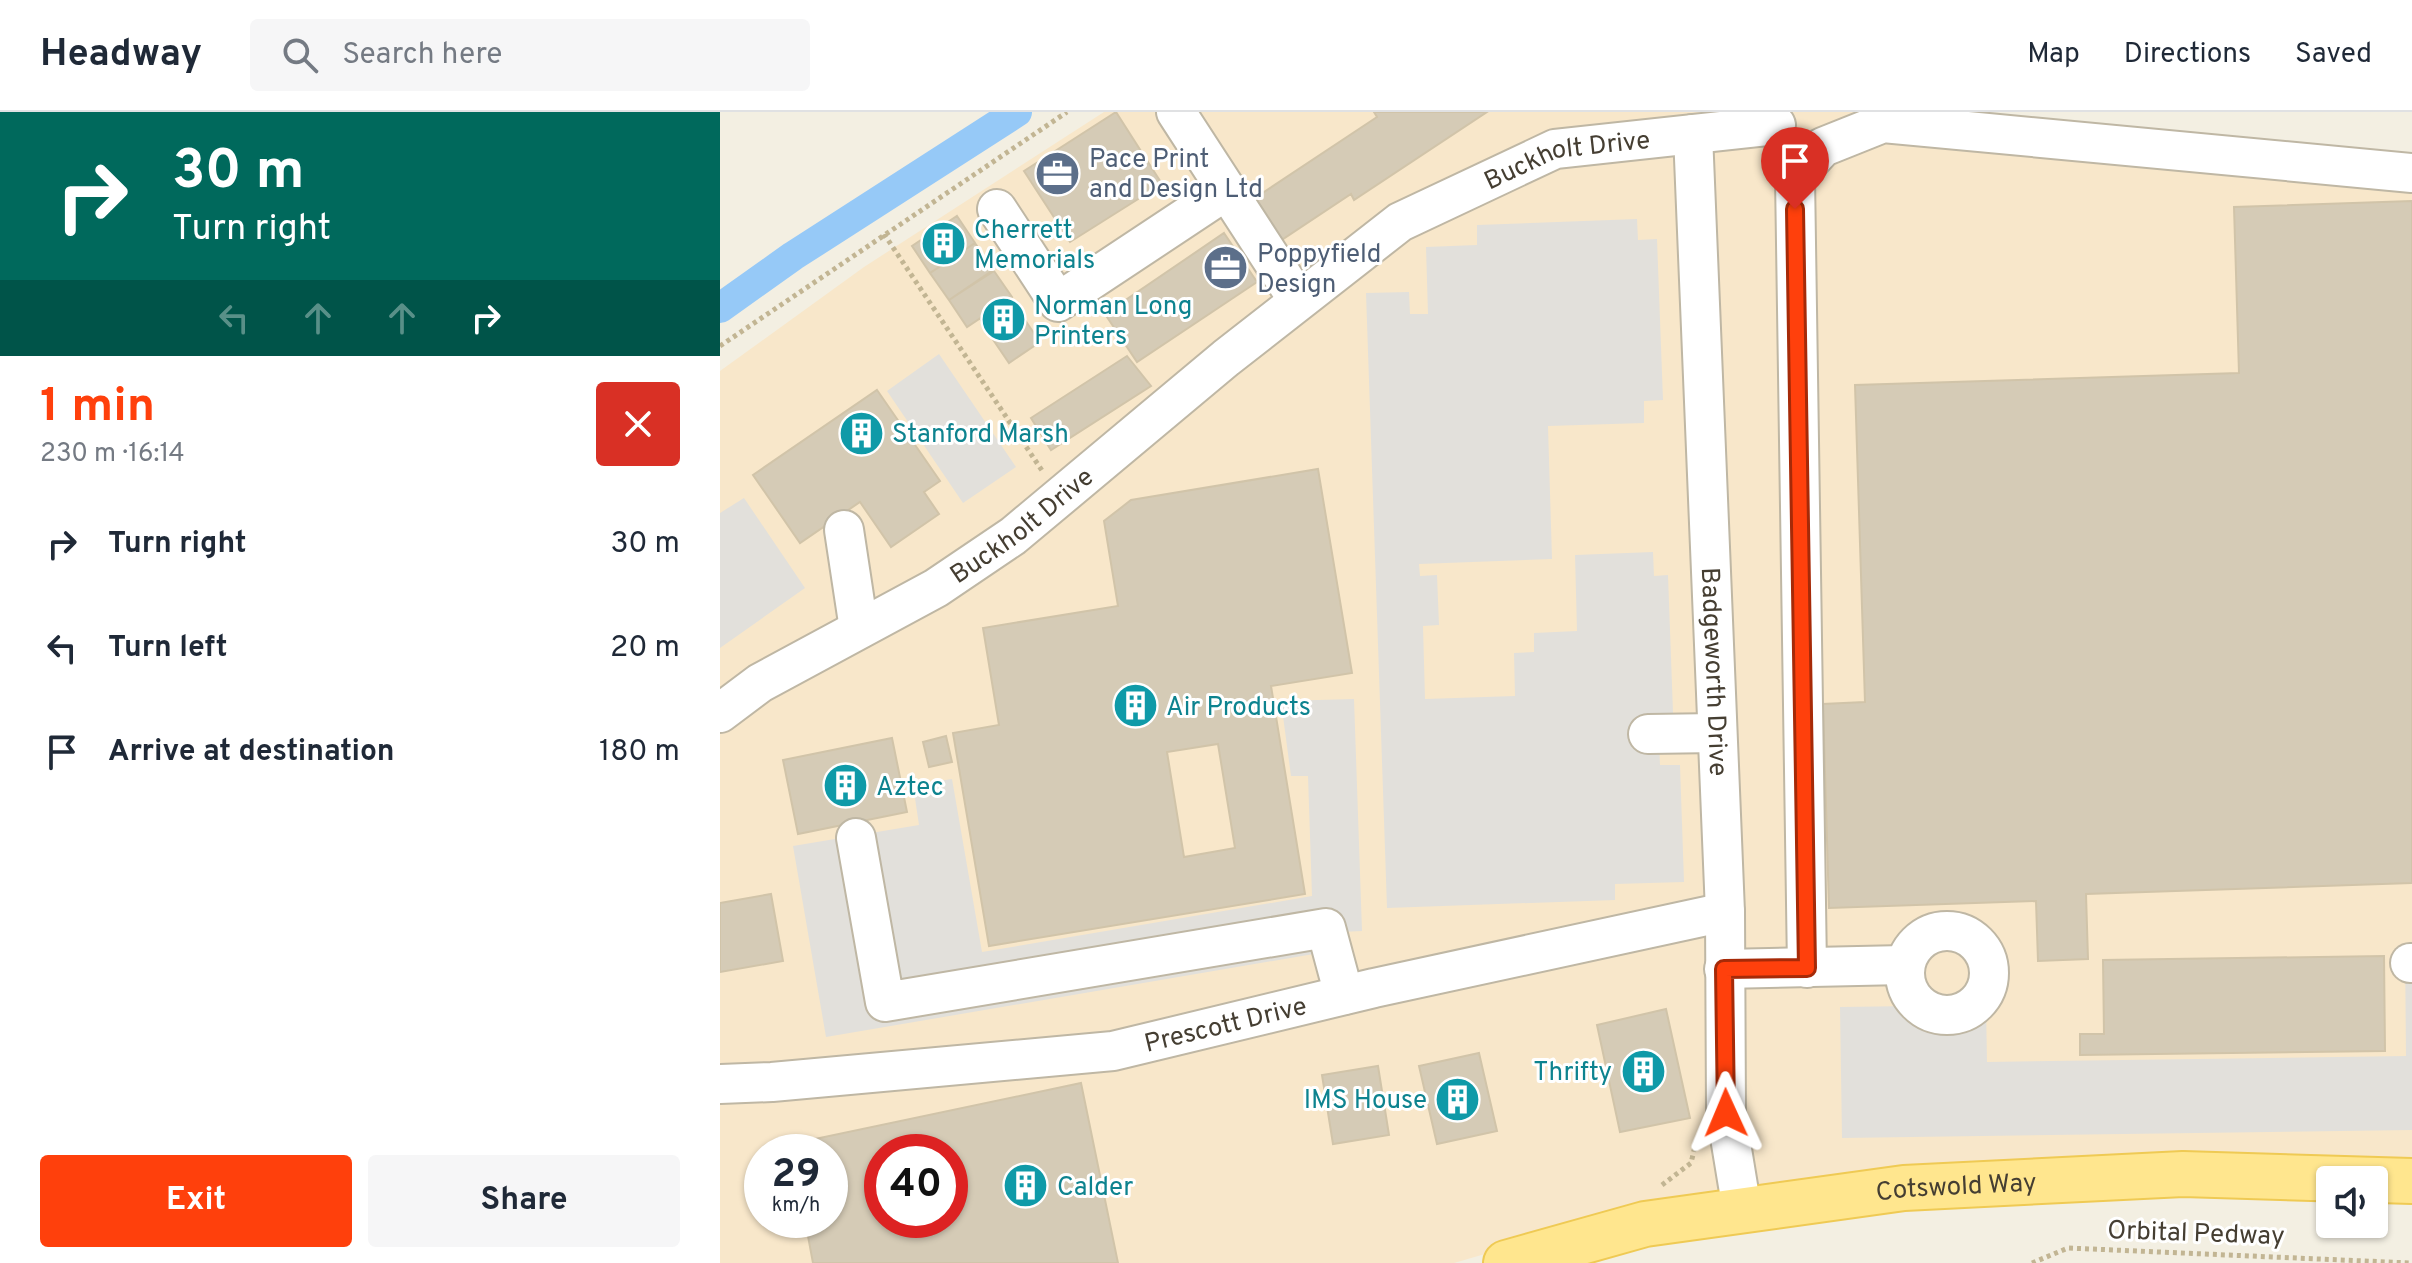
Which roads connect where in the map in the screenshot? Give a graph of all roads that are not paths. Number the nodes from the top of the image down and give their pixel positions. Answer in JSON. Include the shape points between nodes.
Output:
{"nodes":[{"id":1,"x":1176,"y":112,"type":"edge"},
{"id":2,"x":1776,"y":125,"type":"dead end"},
{"id":3,"x":1693,"y":134,"type":"junction"},
{"id":4,"x":2412,"y":173,"type":"edge"},
{"id":5,"x":1227,"y":190,"type":"junction"},
{"id":6,"x":997,"y":209,"type":"dead end"},
{"id":7,"x":1298,"y":300,"type":"junction"},
{"id":8,"x":844,"y":530,"type":"dead end"},
{"id":9,"x":859,"y":629,"type":"junction"},
{"id":10,"x":720,"y":713,"type":"edge"},
{"id":11,"x":1717,"y":733,"type":"junction"},
{"id":12,"x":1648,"y":734,"type":"dead end"},
{"id":13,"x":856,"y":838,"type":"dead end"},
{"id":14,"x":1725,"y":912,"type":"junction"},
{"id":15,"x":1904,"y":965,"type":"dead end"},
{"id":16,"x":1807,"y":968,"type":"junction"},
{"id":17,"x":1724,"y":969,"type":"junction"},
{"id":18,"x":1344,"y":995,"type":"junction"},
{"id":19,"x":720,"y":1084,"type":"edge"},
{"id":20,"x":2412,"y":1181,"type":"edge"},
{"id":21,"x":1742,"y":1210,"type":"junction"},
{"id":22,"x":1506,"y":1263,"type":"edge"}],
"edges":[{"from":1,"to":5,"type":"street"},
{"from":2,"to":3,"type":"street","name":"Buckholt Drive"},
{"from":3,"to":7,"type":"street","name":"Buckholt Drive","via":[[1555,149],[1400,222]]},
{"from":3,"to":11,"type":"street","name":"Badgeworth Drive"},
{"from":4,"to":16,"type":"street","via":[[1883,123],[1823,147],[1795,177]]},
{"from":5,"to":6,"type":"street","via":[[1058,302]]},
{"from":5,"to":7,"type":"street"},
{"from":7,"to":9,"type":"street","name":"Buckholt Drive","via":[[1013,536],[936,588]]},
{"from":8,"to":9,"type":"street"},
{"from":9,"to":10,"type":"street","name":"Buckholt Drive","via":[[760,683]]},
{"from":11,"to":12,"type":"street"},
{"from":11,"to":14,"type":"street","name":"Badgeworth Drive"},
{"from":13,"to":18,"type":"street","via":[[885,1002],[1326,928]]},
{"from":14,"to":17,"type":"street","name":"Badgeworth Drive"},
{"from":14,"to":18,"type":"street","name":"Prescott Drive"},
{"from":15,"to":16,"type":"street"},
{"from":16,"to":17,"type":"street"},
{"from":17,"to":21,"type":"street","name":"Badgeworth Drive","via":[[1726,1113]]},
{"from":18,"to":19,"type":"street","name":"Prescott Drive","via":[[1113,1051]]},
{"from":20,"to":21,"type":"main road","name":"Cotswold Way","via":[[2106,1175],[1904,1188]]},
{"from":21,"to":22,"type":"main road","name":"Cotswold Way","via":[[1645,1224]]}]}
